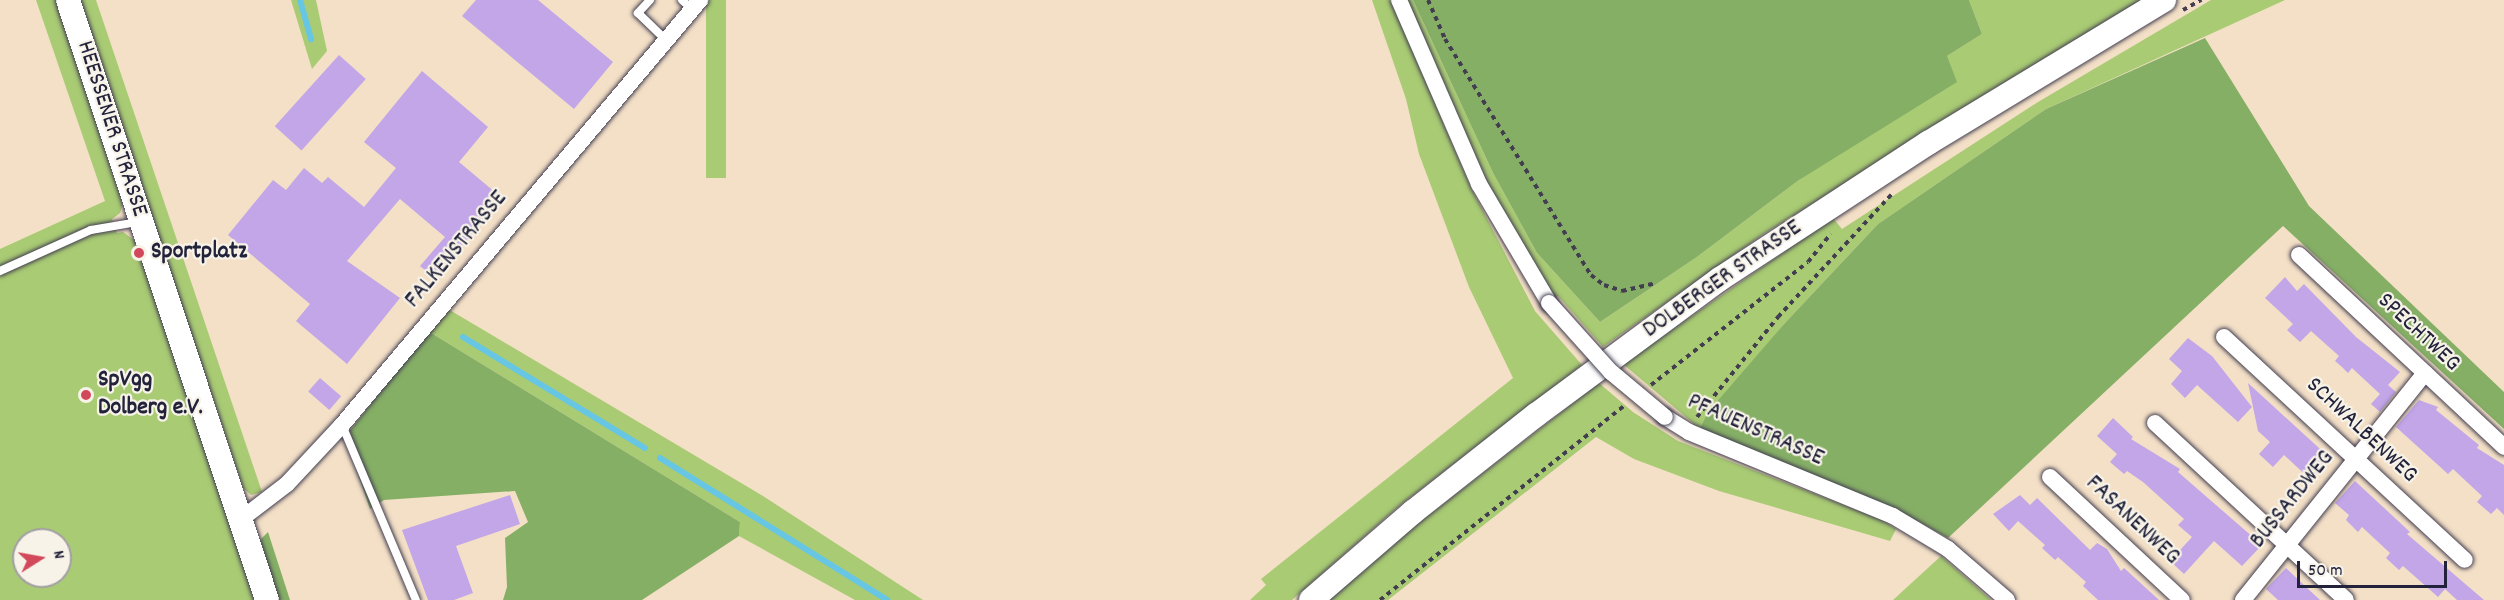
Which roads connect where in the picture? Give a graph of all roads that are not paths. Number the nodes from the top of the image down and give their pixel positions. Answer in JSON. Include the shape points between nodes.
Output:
{"nodes":[{"id":1,"x":68,"y":0,"type":"edge"},
{"id":2,"x":650,"y":0,"type":"edge"},
{"id":3,"x":1399,"y":0,"type":"edge"},
{"id":4,"x":691,"y":3,"type":"edge"},
{"id":5,"x":2168,"y":8,"type":"edge"},
{"id":6,"x":666,"y":39,"type":"junction"},
{"id":7,"x":141,"y":221,"type":"junction"},
{"id":8,"x":2299,"y":255,"type":"dead end"},
{"id":9,"x":0,"y":271,"type":"edge"},
{"id":10,"x":2224,"y":337,"type":"dead end"},
{"id":11,"x":2425,"y":373,"type":"junction"},
{"id":12,"x":2155,"y":423,"type":"dead end"},
{"id":13,"x":342,"y":424,"type":"junction"},
{"id":14,"x":2504,"y":447,"type":"edge"},
{"id":15,"x":2356,"y":459,"type":"junction"},
{"id":16,"x":2050,"y":477,"type":"dead end"},
{"id":17,"x":240,"y":520,"type":"junction"},
{"id":18,"x":2286,"y":546,"type":"junction"},
{"id":19,"x":2465,"y":560,"type":"dead end"},
{"id":20,"x":267,"y":600,"type":"edge"},
{"id":21,"x":416,"y":600,"type":"edge"},
{"id":22,"x":1311,"y":600,"type":"edge"},
{"id":23,"x":2007,"y":600,"type":"edge"},
{"id":24,"x":2182,"y":600,"type":"edge"},
{"id":25,"x":2243,"y":600,"type":"edge"},
{"id":26,"x":2346,"y":600,"type":"edge"}],
"edges":[{"from":1,"to":7,"type":"main road","name":"HEESSENER STRASSE"},
{"from":2,"to":6,"type":"lane","via":[[638,13]]},
{"from":3,"to":23,"type":"street","name":"PFAUENSTRASSE","bridge":true,"via":[[1479,183],[1549,303],[1611,372],[1689,432],[1893,516],[1947,549]]},
{"from":4,"to":6,"type":"street","name":"FALKENSTRASSE"},
{"from":5,"to":22,"type":"main road","name":"DOLBERGER STRASSE","via":[[1947,131],[1720,279],[1536,415],[1413,512]]},
{"from":6,"to":13,"type":"street","name":"FALKENSTRASSE"},
{"from":7,"to":9,"type":"lane","via":[[91,230]]},
{"from":7,"to":17,"type":"main road","name":"HEESSENER STRASSE"},
{"from":8,"to":11,"type":"street","name":"SPECHTWEG"},
{"from":10,"to":15,"type":"street","name":"SCHWALBENWEG"},
{"from":11,"to":14,"type":"street","name":"SPECHTWEG"},
{"from":11,"to":15,"type":"street","name":"BUSSARDWEG"},
{"from":12,"to":18,"type":"street"},
{"from":13,"to":17,"type":"street","name":"FALKENSTRASSE","via":[[287,484]]},
{"from":13,"to":21,"type":"lane"},
{"from":15,"to":18,"type":"street","name":"BUSSARDWEG"},
{"from":15,"to":19,"type":"street","name":"SCHWALBENWEG"},
{"from":16,"to":24,"type":"street","name":"FASANENWEG"},
{"from":17,"to":20,"type":"main road","name":"HEESSENER STRASSE"},
{"from":18,"to":25,"type":"street","name":"BUSSARDWEG"},
{"from":18,"to":26,"type":"street"}]}
